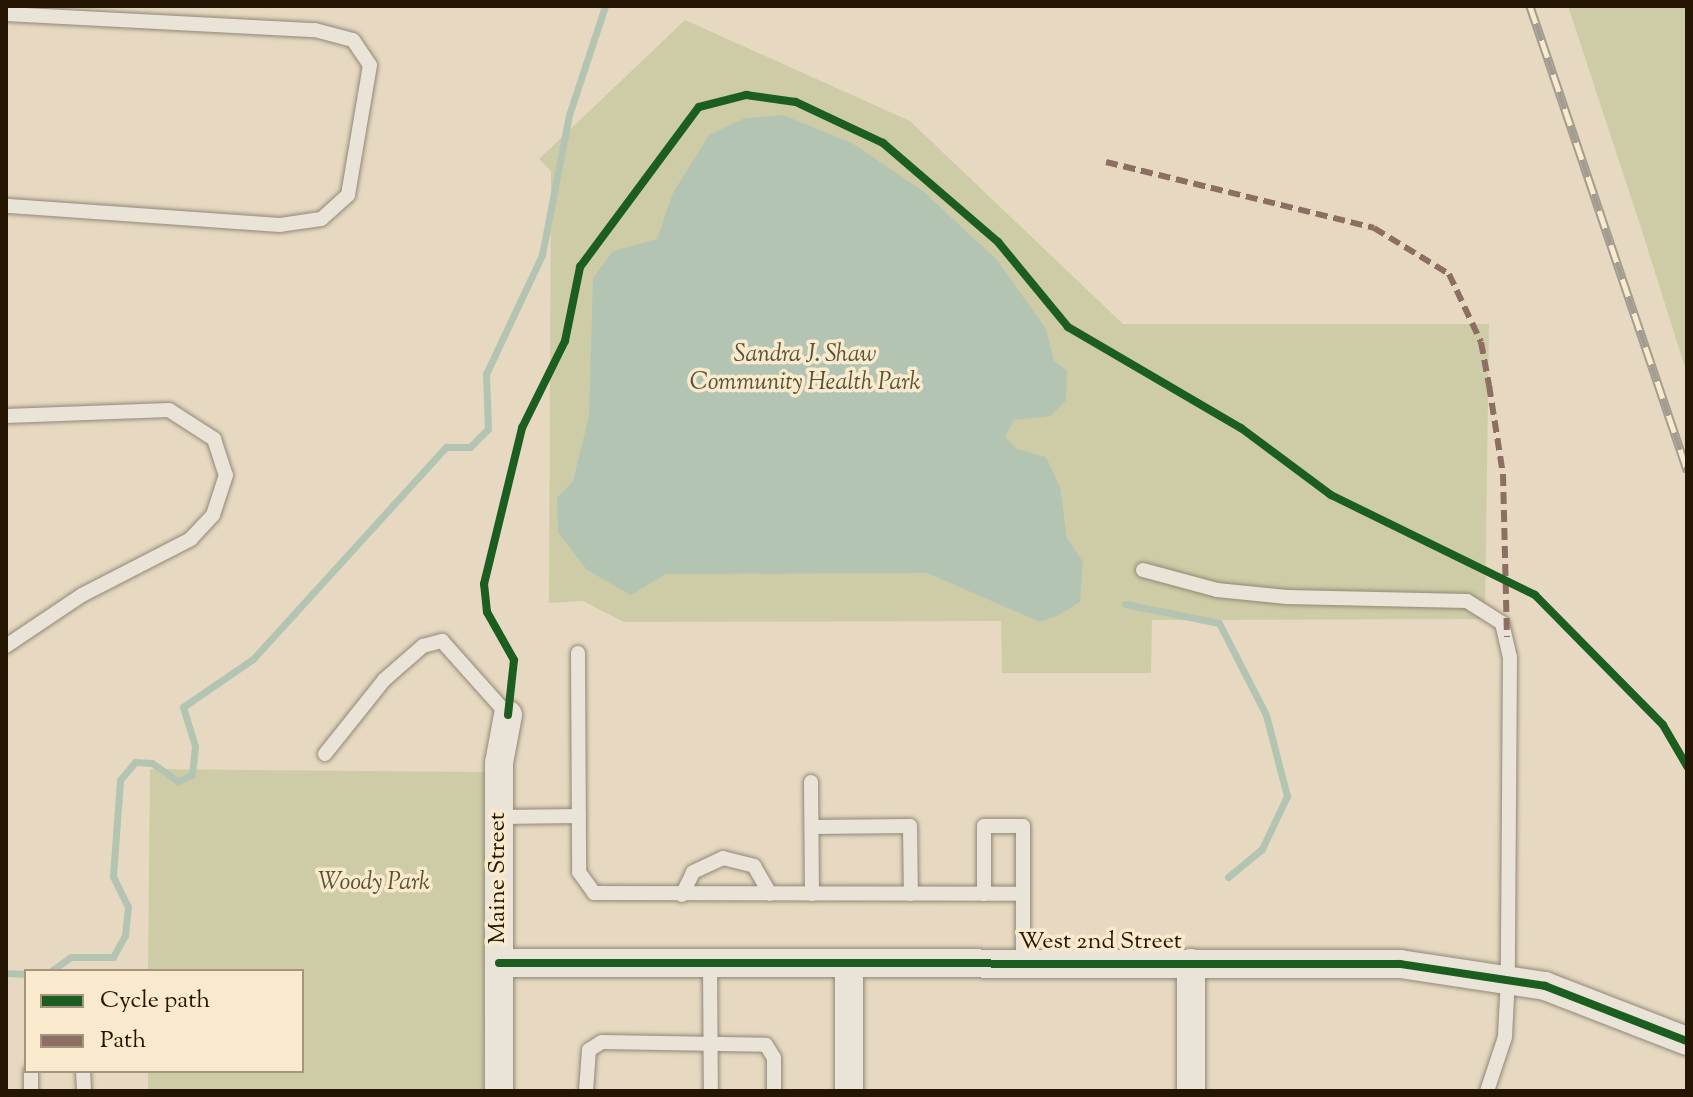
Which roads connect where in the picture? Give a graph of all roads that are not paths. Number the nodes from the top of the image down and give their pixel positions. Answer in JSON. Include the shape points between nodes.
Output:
{"nodes":[{"id":1,"x":6,"y":14,"type":"edge"},
{"id":2,"x":6,"y":206,"type":"edge"},
{"id":3,"x":6,"y":416,"type":"edge"},
{"id":4,"x":1143,"y":570,"type":"dead end"},
{"id":5,"x":6,"y":646,"type":"edge"},
{"id":6,"x":578,"y":653,"type":"dead end"},
{"id":7,"x":508,"y":715,"type":"joint"},
{"id":8,"x":325,"y":754,"type":"dead end"},
{"id":9,"x":811,"y":782,"type":"dead end"},
{"id":10,"x":579,"y":816,"type":"junction"},
{"id":11,"x":499,"y":817,"type":"junction"},
{"id":12,"x":812,"y":827,"type":"junction"},
{"id":13,"x":770,"y":894,"type":"junction"},
{"id":14,"x":812,"y":894,"type":"junction"},
{"id":15,"x":911,"y":894,"type":"junction"},
{"id":16,"x":984,"y":894,"type":"junction"},
{"id":17,"x":1023,"y":894,"type":"junction"},
{"id":18,"x":682,"y":895,"type":"junction"},
{"id":19,"x":499,"y":963,"type":"junction"},
{"id":20,"x":710,"y":963,"type":"junction"},
{"id":21,"x":849,"y":963,"type":"junction"},
{"id":22,"x":1023,"y":963,"type":"junction"},
{"id":23,"x":1191,"y":963,"type":"junction"},
{"id":24,"x":1508,"y":977,"type":"junction"},
{"id":25,"x":1687,"y":1041,"type":"edge"},
{"id":26,"x":710,"y":1042,"type":"junction"},
{"id":27,"x":499,"y":1091,"type":"edge"},
{"id":28,"x":586,"y":1091,"type":"edge"},
{"id":29,"x":711,"y":1091,"type":"edge"},
{"id":30,"x":774,"y":1091,"type":"edge"},
{"id":31,"x":849,"y":1091,"type":"edge"},
{"id":32,"x":1191,"y":1091,"type":"edge"},
{"id":33,"x":1487,"y":1091,"type":"edge"}],
"edges":[{"from":1,"to":2,"type":"lane","via":[[315,30],[353,40],[370,71],[348,195],[321,219],[280,225]]},
{"from":3,"to":5,"type":"lane","via":[[169,410],[214,439],[226,475],[215,510],[191,539],[82,595]]},
{"from":4,"to":24,"type":"lane","via":[[1217,590],[1467,601],[1493,612],[1510,657]]},
{"from":6,"to":10,"type":"lane"},
{"from":7,"to":8,"type":"lane","via":[[442,641],[423,646],[384,680]]},
{"from":7,"to":11,"type":"street","name":"Maine Street"},
{"from":9,"to":12,"type":"lane"},
{"from":10,"to":11,"type":"lane"},
{"from":10,"to":18,"type":"lane","via":[[586,888]]},
{"from":11,"to":19,"type":"street","name":"Maine Street"},
{"from":12,"to":14,"type":"lane"},
{"from":12,"to":15,"type":"lane","via":[[910,826]]},
{"from":13,"to":14,"type":"lane"},
{"from":13,"to":18,"type":"lane"},
{"from":13,"to":18,"type":"lane","via":[[754,866],[723,858],[693,872]]},
{"from":14,"to":15,"type":"lane"},
{"from":15,"to":16,"type":"lane"},
{"from":16,"to":17,"type":"lane"},
{"from":16,"to":17,"type":"lane","via":[[984,826],[1023,826]]},
{"from":17,"to":22,"type":"lane"},
{"from":19,"to":20,"type":"street","name":"West 2nd Street"},
{"from":19,"to":27,"type":"street","name":"Maine Street"},
{"from":20,"to":21,"type":"street","name":"West 2nd Street"},
{"from":20,"to":26,"type":"lane"},
{"from":21,"to":22,"type":"street","name":"West 2nd Street"},
{"from":21,"to":31,"type":"street"},
{"from":22,"to":23,"type":"street","name":"West 2nd Street"},
{"from":23,"to":24,"type":"street","name":"West 2nd Street","via":[[1400,964]]},
{"from":23,"to":32,"type":"street"},
{"from":24,"to":25,"type":"street","name":"West 2nd Street"},
{"from":24,"to":33,"type":"lane","via":[[1505,1037]]},
{"from":26,"to":28,"type":"lane","via":[[595,1044],[586,1057]]},
{"from":26,"to":29,"type":"lane"},
{"from":26,"to":30,"type":"lane","via":[[766,1045],[774,1058]]}]}
